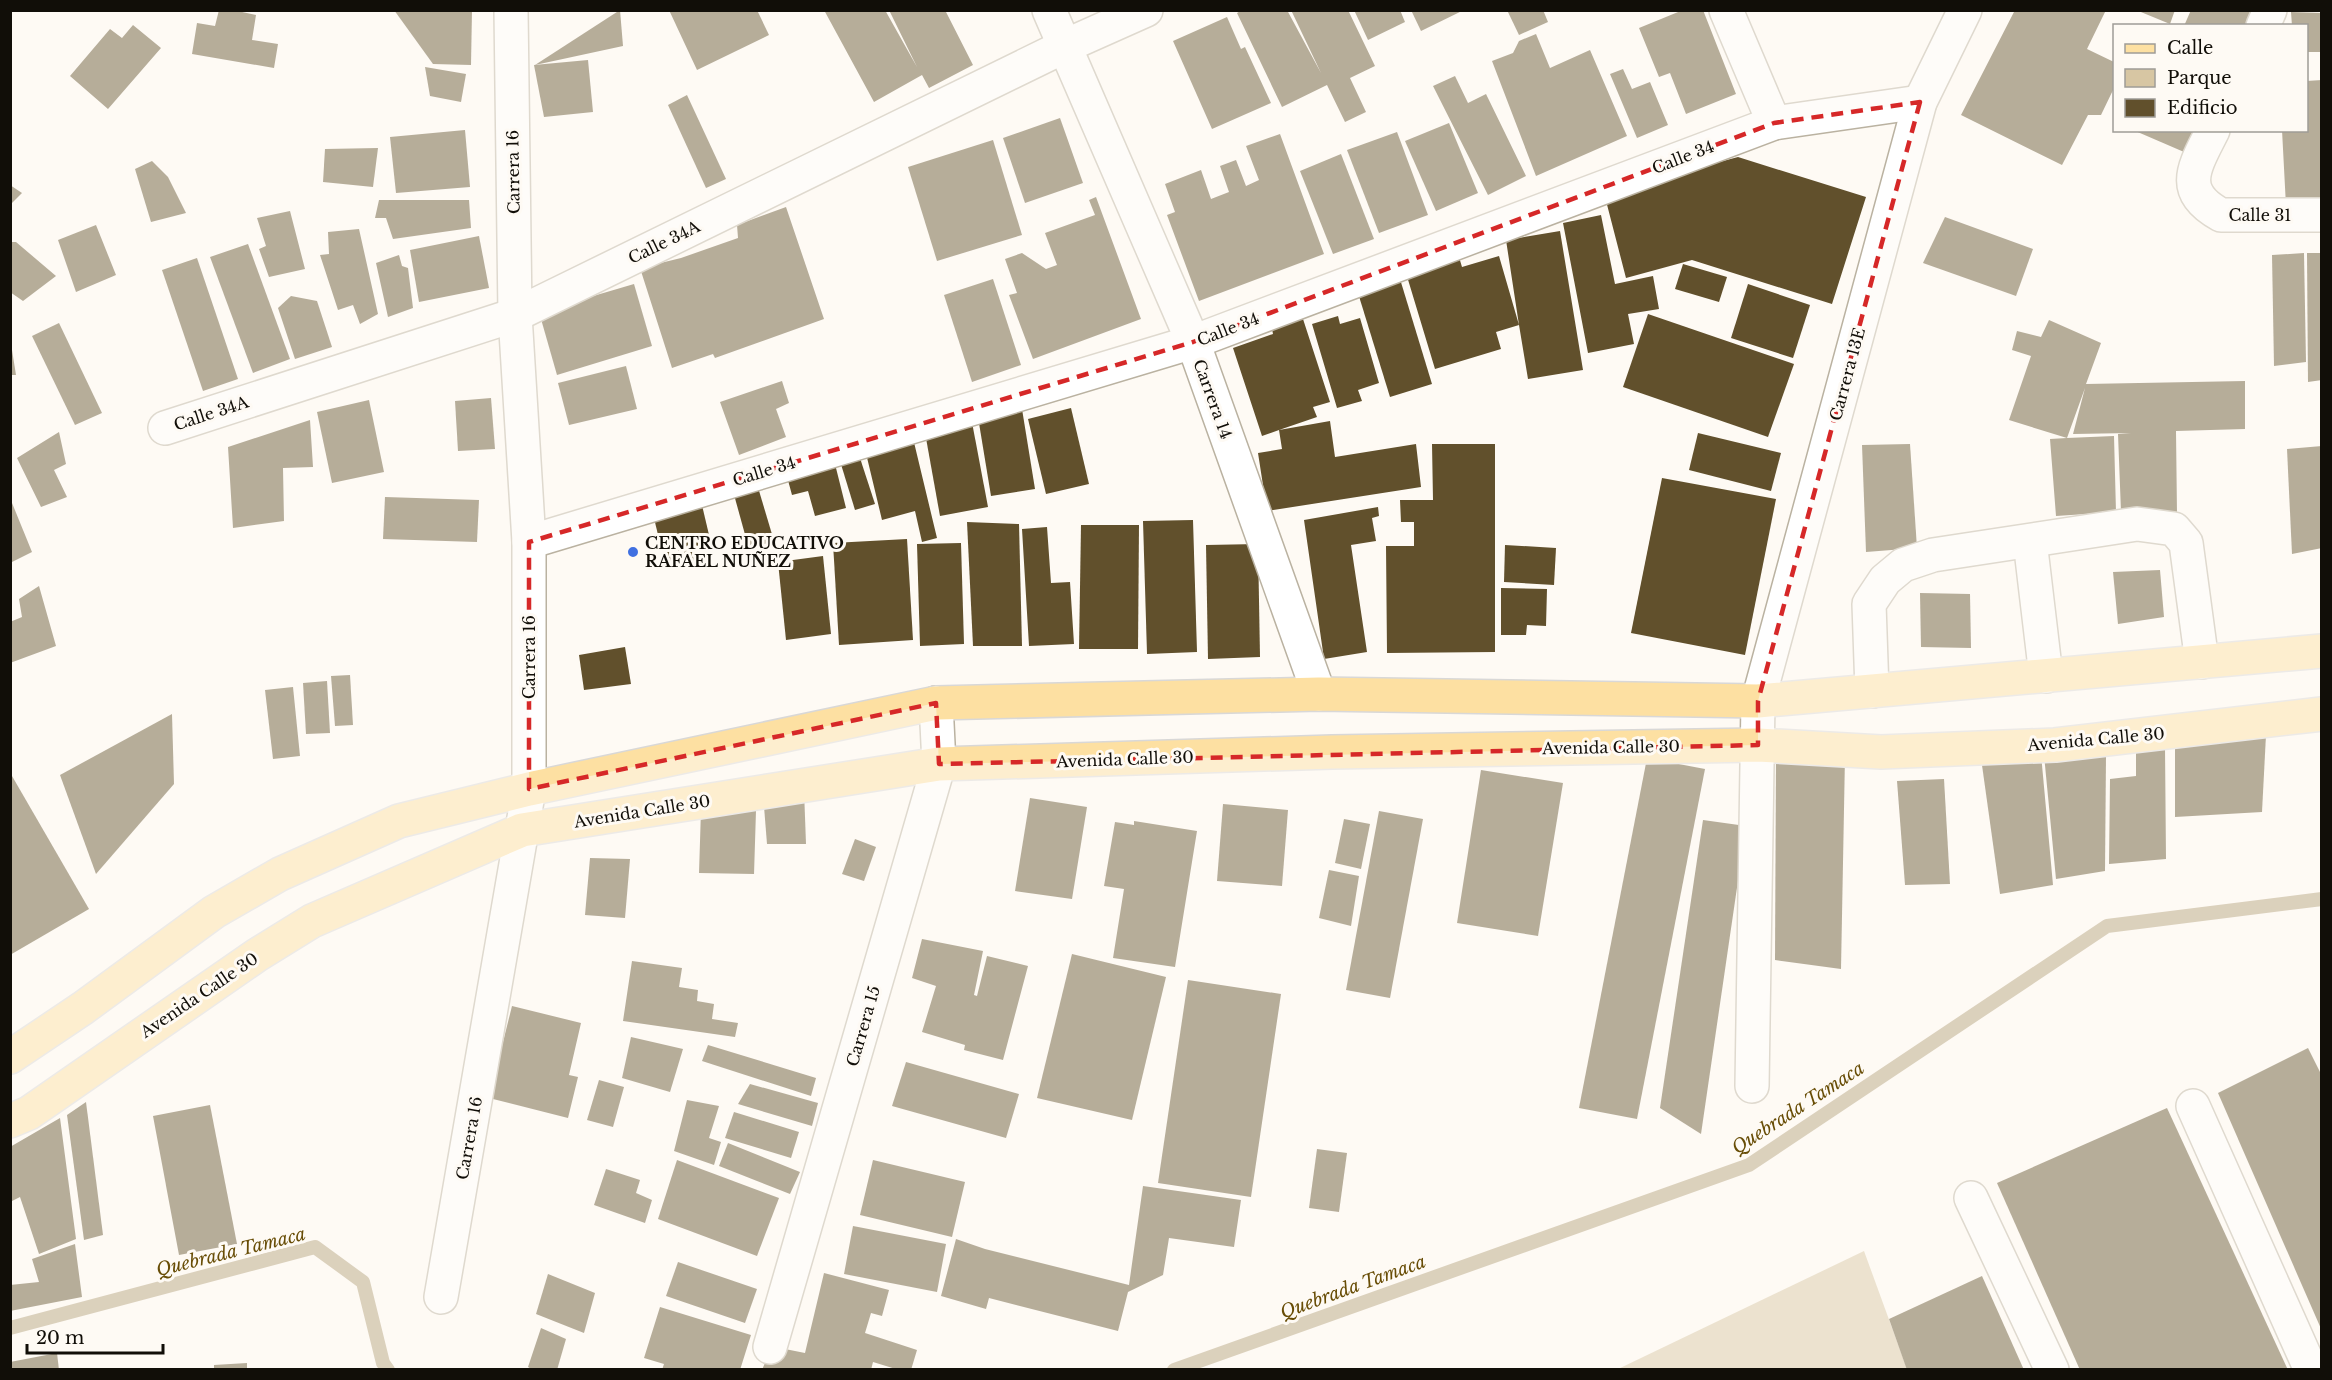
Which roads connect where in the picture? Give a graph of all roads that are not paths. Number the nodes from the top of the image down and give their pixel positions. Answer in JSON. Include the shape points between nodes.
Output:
{"nodes":[{"id":1,"x":512,"y":10,"type":"edge"},
{"id":2,"x":1049,"y":10,"type":"edge"},
{"id":3,"x":1146,"y":10,"type":"edge"},
{"id":4,"x":1726,"y":10,"type":"edge"},
{"id":5,"x":1965,"y":10,"type":"edge"},
{"id":6,"x":2270,"y":10,"type":"edge"},
{"id":7,"x":2264,"y":24,"type":"edge"},
{"id":8,"x":1063,"y":47,"type":"junction"},
{"id":9,"x":1920,"y":102,"type":"junction"},
{"id":10,"x":1774,"y":123,"type":"junction"},
{"id":11,"x":2211,"y":132,"type":"edge"},
{"id":12,"x":2322,"y":215,"type":"edge"},
{"id":13,"x":515,"y":315,"type":"junction"},
{"id":14,"x":1193,"y":342,"type":"junction"},
{"id":15,"x":165,"y":428,"type":"dead end"},
{"id":16,"x":2030,"y":541,"type":"junction"},
{"id":17,"x":529,"y":542,"type":"junction"},
{"id":18,"x":2322,"y":651,"type":"edge"},
{"id":19,"x":2202,"y":662,"type":"junction"},
{"id":20,"x":2046,"y":676,"type":"junction"},
{"id":21,"x":1872,"y":691,"type":"junction"},
{"id":22,"x":1319,"y":694,"type":"junction"},
{"id":23,"x":1758,"y":701,"type":"junction"},
{"id":24,"x":936,"y":703,"type":"junction"},
{"id":25,"x":2322,"y":714,"type":"edge"},
{"id":26,"x":1758,"y":745,"type":"junction"},
{"id":27,"x":939,"y":765,"type":"junction"},
{"id":28,"x":529,"y":789,"type":"junction"},
{"id":29,"x":522,"y":830,"type":"junction"},
{"id":30,"x":10,"y":1057,"type":"edge"},
{"id":31,"x":1752,"y":1086,"type":"dead end"},
{"id":32,"x":2193,"y":1106,"type":"dead end"},
{"id":33,"x":10,"y":1122,"type":"edge"},
{"id":34,"x":1971,"y":1198,"type":"dead end"},
{"id":35,"x":441,"y":1297,"type":"dead end"},
{"id":36,"x":770,"y":1347,"type":"dead end"},
{"id":37,"x":2052,"y":1370,"type":"edge"},
{"id":38,"x":2311,"y":1370,"type":"edge"}],
"edges":[{"from":1,"to":13,"type":"street","name":"Carrera 16"},
{"from":2,"to":8,"type":"street","name":"Carrera 14"},
{"from":3,"to":8,"type":"street","name":"Calle 34A"},
{"from":4,"to":10,"type":"street"},
{"from":5,"to":9,"type":"street","name":"Carrera 13E"},
{"from":6,"to":7,"type":"street"},
{"from":8,"to":13,"type":"street","name":"Calle 34A"},
{"from":8,"to":14,"type":"street","name":"Carrera 14"},
{"from":9,"to":10,"type":"street","name":"Calle 34"},
{"from":9,"to":23,"type":"street","name":"Carrera 13E"},
{"from":10,"to":14,"type":"street","name":"Calle 34"},
{"from":11,"to":12,"type":"street","name":"Calle 31","via":[[2194,170],[2195,191],[2207,207],[2221,215]]},
{"from":13,"to":15,"type":"street","name":"Calle 34A"},
{"from":13,"to":17,"type":"street","name":"Carrera 16"},
{"from":14,"to":17,"type":"street","name":"Calle 34"},
{"from":14,"to":22,"type":"street","name":"Carrera 14"},
{"from":16,"to":19,"type":"street","via":[[2137,525],[2174,529],[2186,543]]},
{"from":16,"to":20,"type":"street"},
{"from":16,"to":21,"type":"street","via":[[1933,555],[1903,565],[1885,580],[1869,604]]},
{"from":17,"to":28,"type":"street","name":"Carrera 16"},
{"from":18,"to":19,"type":"main road"},
{"from":19,"to":20,"type":"main road"},
{"from":20,"to":21,"type":"main road"},
{"from":21,"to":23,"type":"main road"},
{"from":22,"to":23,"type":"main road"},
{"from":22,"to":24,"type":"main road"},
{"from":23,"to":26,"type":"street","name":"Carrera 13E"},
{"from":24,"to":27,"type":"street","name":"Carrera 15"},
{"from":24,"to":28,"type":"main road"},
{"from":25,"to":26,"type":"main road","name":"Avenida Calle 30","via":[[2055,745],[1881,752]]},
{"from":26,"to":27,"type":"main road","name":"Avenida Calle 30","via":[[1332,752]]},
{"from":26,"to":31,"type":"street","name":"Carrera 13E"},
{"from":27,"to":29,"type":"main road","name":"Avenida Calle 30"},
{"from":27,"to":36,"type":"street","name":"Carrera 15"},
{"from":28,"to":29,"type":"street","name":"Carrera 16"},
{"from":28,"to":30,"type":"main road","via":[[399,821],[280,874],[214,912]]},
{"from":29,"to":33,"type":"main road","name":"Avenida Calle 30","via":[[312,921]]},
{"from":29,"to":35,"type":"street","name":"Carrera 16"},
{"from":32,"to":38,"type":"street"},
{"from":34,"to":37,"type":"street"}]}
